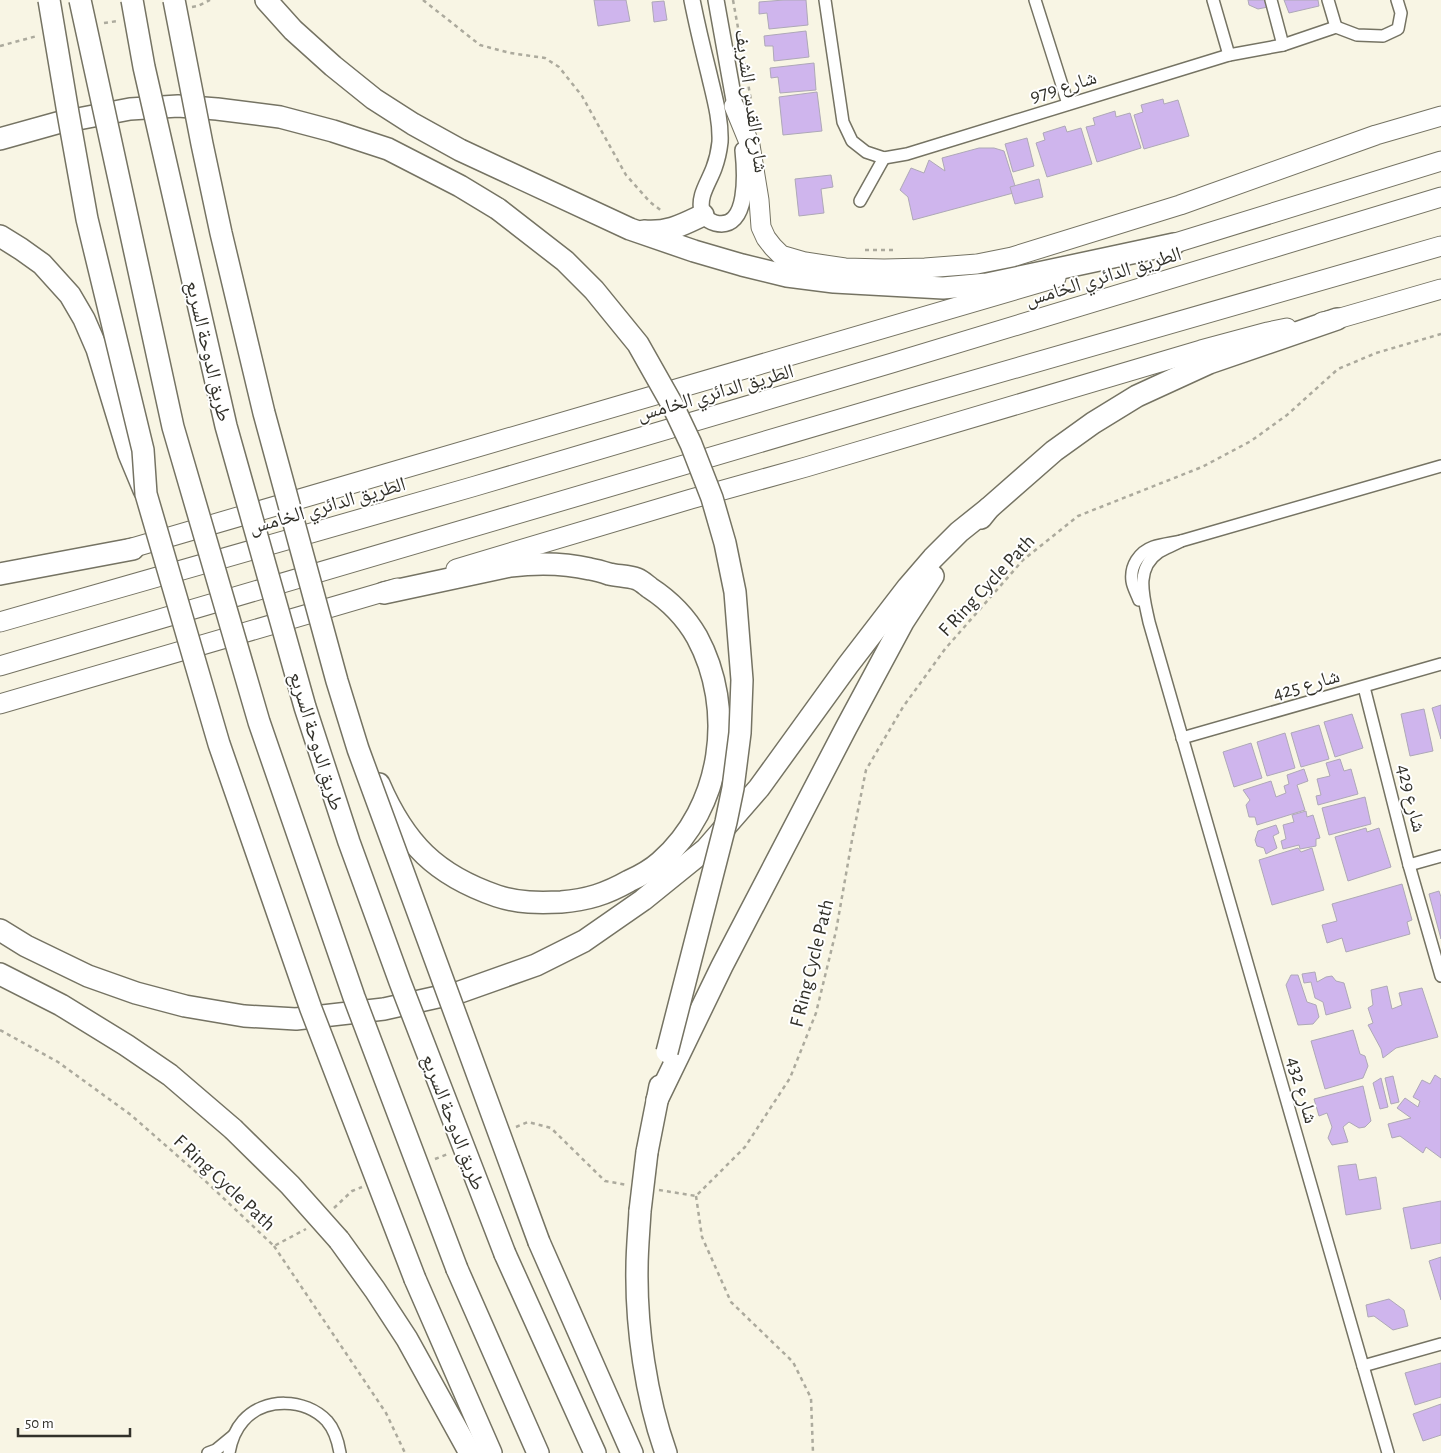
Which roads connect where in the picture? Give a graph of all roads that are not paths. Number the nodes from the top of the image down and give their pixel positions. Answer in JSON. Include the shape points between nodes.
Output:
{"nodes":[{"id":1,"x":49,"y":0,"type":"edge"},
{"id":2,"x":80,"y":0,"type":"edge"},
{"id":3,"x":132,"y":0,"type":"edge"},
{"id":4,"x":266,"y":0,"type":"edge"},
{"id":5,"x":692,"y":0,"type":"edge"},
{"id":6,"x":716,"y":0,"type":"edge"},
{"id":7,"x":825,"y":0,"type":"edge"},
{"id":8,"x":1035,"y":0,"type":"edge"},
{"id":9,"x":1213,"y":0,"type":"edge"},
{"id":10,"x":1271,"y":0,"type":"edge"},
{"id":11,"x":1328,"y":0,"type":"edge"},
{"id":12,"x":1397,"y":0,"type":"edge"},
{"id":13,"x":181,"y":4,"type":"edge"},
{"id":14,"x":1336,"y":27,"type":"junction"},
{"id":15,"x":1283,"y":45,"type":"junction"},
{"id":16,"x":1229,"y":55,"type":"junction"},
{"id":17,"x":1068,"y":104,"type":"junction"},
{"id":18,"x":743,"y":107,"type":"junction"},
{"id":19,"x":1441,"y":116,"type":"edge"},
{"id":20,"x":0,"y":139,"type":"edge"},
{"id":21,"x":884,"y":158,"type":"junction"},
{"id":22,"x":1441,"y":160,"type":"edge"},
{"id":23,"x":1441,"y":197,"type":"edge"},
{"id":24,"x":860,"y":201,"type":"dead end"},
{"id":25,"x":703,"y":216,"type":"junction"},
{"id":26,"x":630,"y":229,"type":"junction"},
{"id":27,"x":0,"y":236,"type":"edge"},
{"id":28,"x":1174,"y":244,"type":"junction"},
{"id":29,"x":1441,"y":246,"type":"edge"},
{"id":30,"x":1441,"y":289,"type":"edge"},
{"id":31,"x":1337,"y":319,"type":"junction"},
{"id":32,"x":1441,"y":466,"type":"edge"},
{"id":33,"x":146,"y":494,"type":"junction"},
{"id":34,"x":989,"y":508,"type":"junction"},
{"id":35,"x":134,"y":548,"type":"junction"},
{"id":36,"x":0,"y":574,"type":"edge"},
{"id":37,"x":0,"y":581,"type":"edge"},
{"id":38,"x":384,"y":593,"type":"junction"},
{"id":39,"x":0,"y":622,"type":"edge"},
{"id":40,"x":1441,"y":664,"type":"edge"},
{"id":41,"x":0,"y":666,"type":"edge"},
{"id":42,"x":337,"y":681,"type":"junction"},
{"id":43,"x":1364,"y":687,"type":"junction"},
{"id":44,"x":0,"y":704,"type":"edge"},
{"id":45,"x":1182,"y":738,"type":"junction"},
{"id":46,"x":1441,"y":856,"type":"edge"},
{"id":47,"x":1409,"y":866,"type":"junction"},
{"id":48,"x":0,"y":930,"type":"edge"},
{"id":49,"x":0,"y":974,"type":"edge"},
{"id":50,"x":1441,"y":976,"type":"edge"},
{"id":51,"x":657,"y":1100,"type":"junction"},
{"id":52,"x":1441,"y":1344,"type":"edge"},
{"id":53,"x":1363,"y":1366,"type":"junction"},
{"id":54,"x":233,"y":1436,"type":"junction"},
{"id":55,"x":208,"y":1453,"type":"edge"},
{"id":56,"x":229,"y":1453,"type":"edge"},
{"id":57,"x":340,"y":1453,"type":"edge"},
{"id":58,"x":470,"y":1453,"type":"edge"},
{"id":59,"x":491,"y":1453,"type":"edge"},
{"id":60,"x":538,"y":1453,"type":"edge"},
{"id":61,"x":595,"y":1453,"type":"edge"},
{"id":62,"x":632,"y":1453,"type":"edge"},
{"id":63,"x":666,"y":1453,"type":"edge"},
{"id":64,"x":1388,"y":1453,"type":"edge"}],
"edges":[{"from":1,"to":33,"type":"highway","bridge":true,"via":[[87,219],[143,450]]},
{"from":2,"to":60,"type":"highway","bridge":true,"via":[[173,427],[259,722],[354,997],[457,1269]]},
{"from":3,"to":61,"type":"highway","name":"طريق الدوحة السريع","bridge":true,"via":[[144,67],[226,426],[305,707],[393,963],[506,1254]]},
{"from":4,"to":26,"type":"highway","via":[[333,66],[374,99],[413,124],[460,150]]},
{"from":5,"to":25,"type":"street","name":"شارع القدس الشريف","via":[[720,129],[718,156],[702,196]]},
{"from":6,"to":18,"type":"street","name":"شارع القدس الشريف"},
{"from":7,"to":21,"type":"street","via":[[842,122],[852,141],[866,152]]},
{"from":8,"to":17,"type":"street"},
{"from":9,"to":16,"type":"street"},
{"from":10,"to":15,"type":"street"},
{"from":11,"to":14,"type":"street"},
{"from":12,"to":14,"type":"street","via":[[1401,13],[1398,29],[1382,36],[1357,35]]},
{"from":13,"to":42,"type":"highway","bridge":true,"via":[[198,125],[220,224],[262,404]]},
{"from":14,"to":15,"type":"street","name":"شارع 979"},
{"from":15,"to":16,"type":"street","name":"شارع 979"},
{"from":16,"to":17,"type":"street","name":"شارع 979"},
{"from":17,"to":21,"type":"street","name":"شارع 979","via":[[907,154]]},
{"from":18,"to":19,"type":"highway","via":[[762,227],[773,248],[781,255],[805,262],[884,269],[977,264],[1012,257],[1180,205],[1376,135]]},
{"from":18,"to":25,"type":"street","name":"شارع القدس الشريف","via":[[745,182],[739,212],[727,223],[718,224]]},
{"from":20,"to":51,"type":"highway","bridge":true,"via":[[57,123],[130,109],[178,106],[280,117],[333,131],[388,149],[498,209],[565,261],[594,290],[638,344],[673,406],[712,498],[735,592],[742,680],[733,788]]},
{"from":21,"to":24,"type":"street"},
{"from":22,"to":28,"type":"highway"},
{"from":23,"to":39,"type":"highway","name":"الطريق الدائري الخامس","via":[[510,476]]},
{"from":25,"to":26,"type":"highway","via":[[663,231]]},
{"from":26,"to":28,"type":"highway","via":[[694,251],[787,276],[943,288],[987,284]]},
{"from":27,"to":33,"type":"highway","via":[[42,264],[70,295],[84,319],[97,348],[129,454]]},
{"from":28,"to":35,"type":"highway"},
{"from":29,"to":41,"type":"highway"},
{"from":30,"to":31,"type":"highway"},
{"from":31,"to":34,"type":"highway","via":[[1209,363],[1137,396],[1054,450]]},
{"from":31,"to":38,"type":"highway","via":[[1268,332],[1201,350],[463,566]]},
{"from":32,"to":45,"type":"street","name":"شارع 432","via":[[1155,546],[1140,555],[1132,572],[1132,581],[1149,622]]},
{"from":33,"to":59,"type":"highway","bridge":true,"via":[[220,744],[311,1009],[415,1279]]},
{"from":34,"to":48,"type":"highway","via":[[959,532],[908,587],[759,788],[706,849],[643,900],[584,941],[536,966],[460,992],[384,1009],[296,1019],[244,1016],[185,1006],[136,993],[88,976]]},
{"from":34,"to":51,"type":"highway","via":[[940,565],[903,622],[727,958]]},
{"from":35,"to":36,"type":"highway"},
{"from":35,"to":37,"type":"highway"},
{"from":38,"to":42,"type":"highway","bridge":true,"via":[[529,564],[588,568],[637,579],[680,612],[700,644],[714,677],[720,722],[710,786],[704,802],[685,834],[660,862],[602,895],[578,901],[530,903],[507,900],[469,886],[446,873],[414,843],[397,821],[383,792],[352,710]]},
{"from":38,"to":44,"type":"highway"},
{"from":40,"to":43,"type":"street","name":"شارع 425"},
{"from":42,"to":62,"type":"highway","bridge":true,"via":[[358,749],[539,1242]]},
{"from":43,"to":45,"type":"street","name":"شارع 425"},
{"from":43,"to":47,"type":"street","name":"شارع 429"},
{"from":45,"to":53,"type":"street","name":"شارع 432"},
{"from":46,"to":47,"type":"street"},
{"from":47,"to":50,"type":"street","name":"شارع 429"},
{"from":49,"to":58,"type":"highway","bridge":true,"via":[[61,1005],[170,1075],[290,1185],[339,1240],[376,1290]]},
{"from":51,"to":63,"type":"highway","bridge":true,"via":[[640,1211],[638,1312],[657,1430]]},
{"from":52,"to":53,"type":"street"},
{"from":53,"to":64,"type":"street","name":"شارع 432"},
{"from":54,"to":55,"type":"street"},
{"from":54,"to":56,"type":"street"},
{"from":54,"to":57,"type":"street","via":[[243,1420],[258,1409],[276,1403],[295,1404],[312,1410],[327,1421],[337,1437]]}]}
